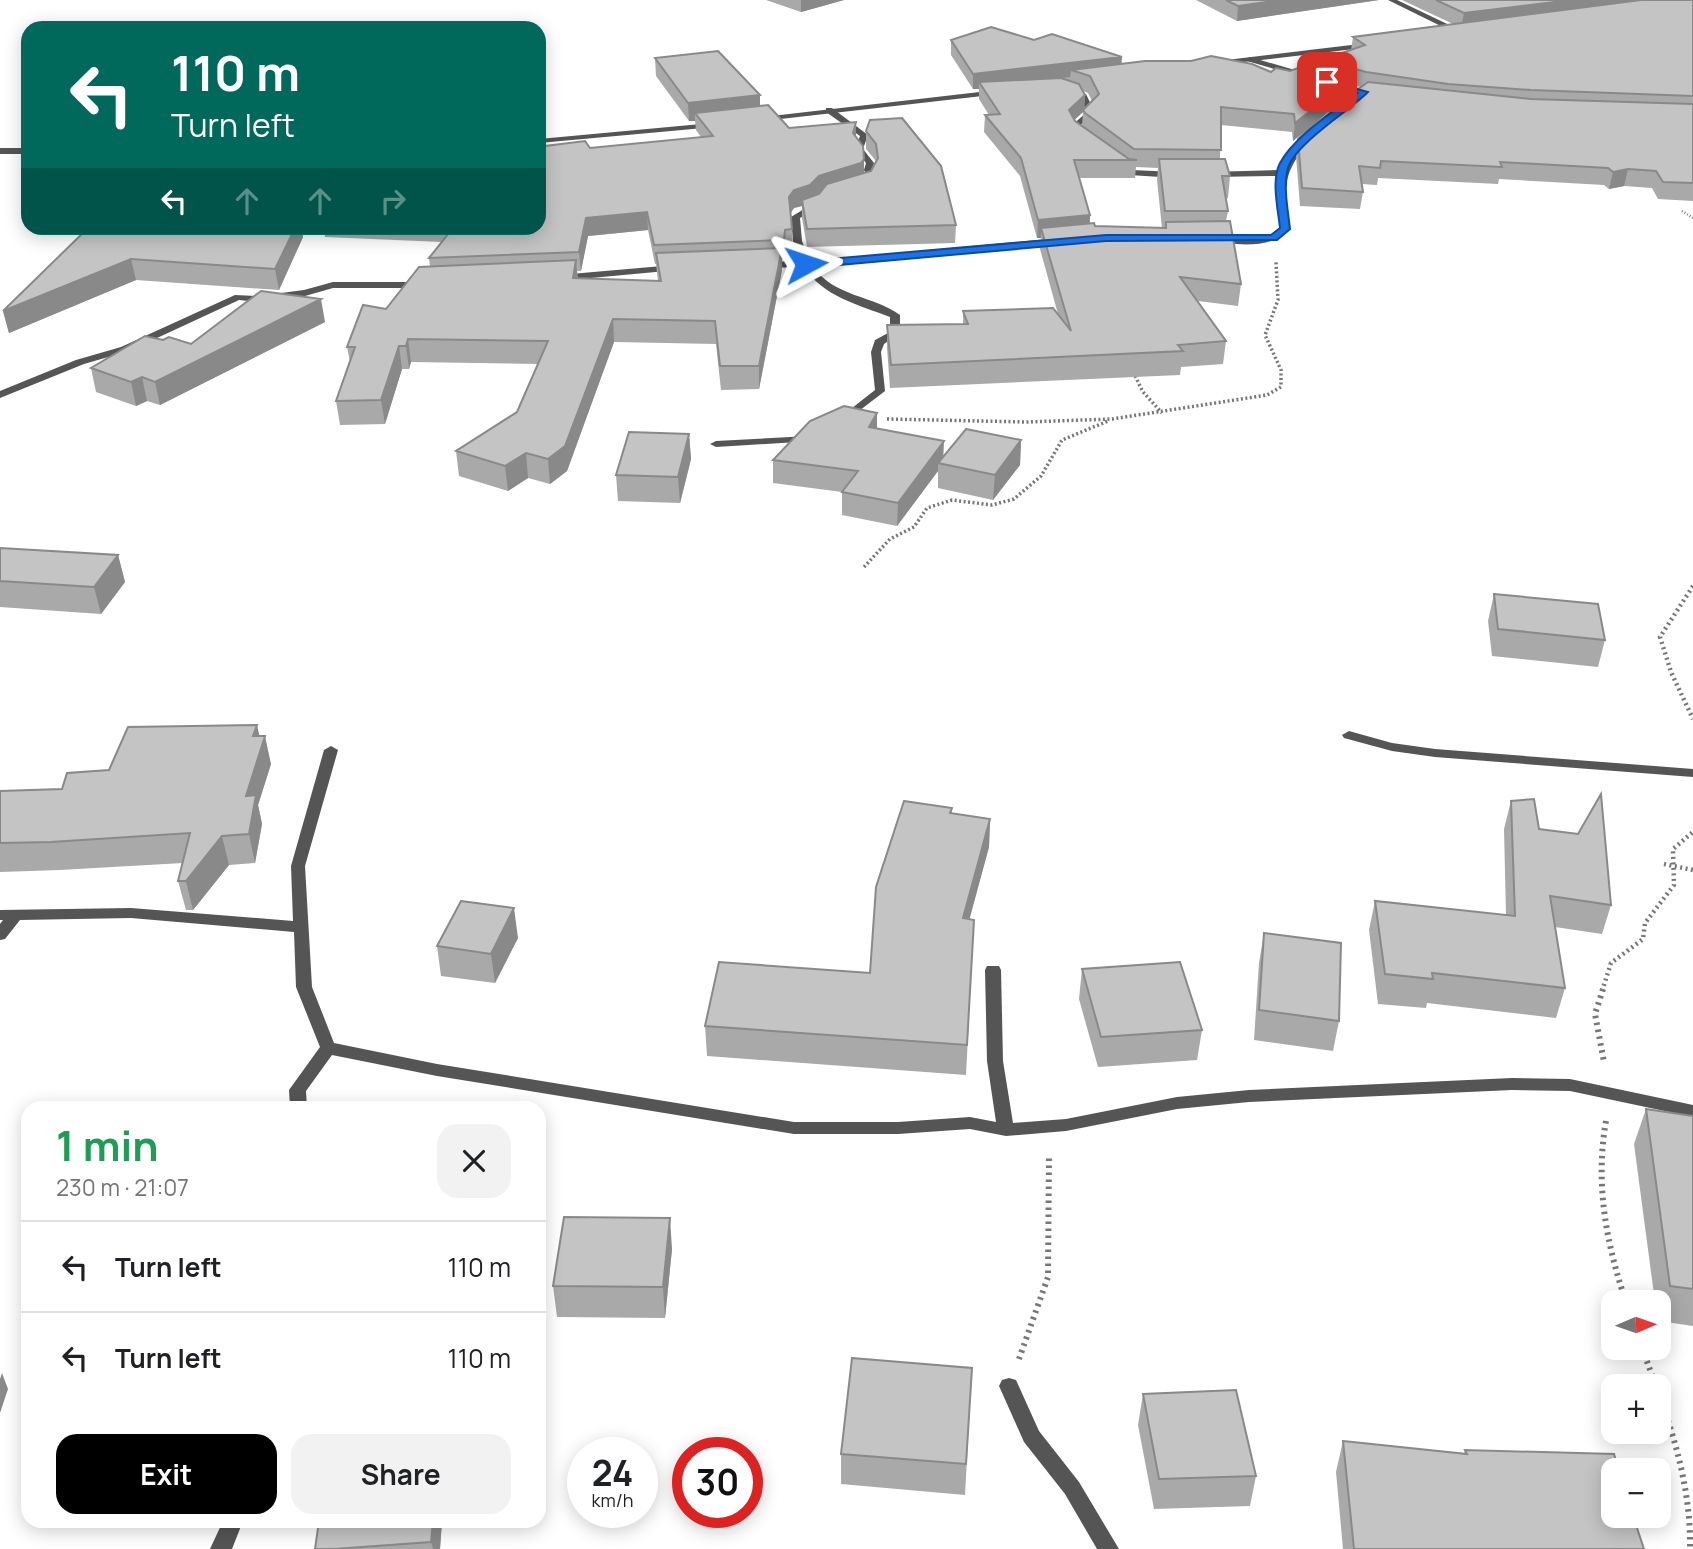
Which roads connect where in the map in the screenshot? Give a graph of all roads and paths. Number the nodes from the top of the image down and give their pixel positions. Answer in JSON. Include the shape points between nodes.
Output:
{"nodes":[{"id":1,"x":1391,"y":0,"type":"edge"},
{"id":2,"x":1475,"y":32,"type":"edge"},
{"id":3,"x":1461,"y":33,"type":"junction"},
{"id":4,"x":1448,"y":35,"type":"edge"},
{"id":5,"x":1382,"y":43,"type":"edge"},
{"id":6,"x":1250,"y":59,"type":"junction"},
{"id":7,"x":1211,"y":64,"type":"edge"},
{"id":8,"x":1314,"y":79,"type":"edge"},
{"id":9,"x":1071,"y":83,"type":"edge"},
{"id":10,"x":1008,"y":91,"type":"edge"},
{"id":11,"x":829,"y":110,"type":"junction"},
{"id":12,"x":752,"y":121,"type":"edge"},
{"id":13,"x":725,"y":123,"type":"edge"},
{"id":14,"x":1321,"y":126,"type":"edge"},
{"id":15,"x":546,"y":140,"type":"edge"},
{"id":16,"x":1088,"y":143,"type":"edge"},
{"id":17,"x":0,"y":151,"type":"edge"},
{"id":18,"x":21,"y":151,"type":"edge"},
{"id":19,"x":1114,"y":159,"type":"edge"},
{"id":20,"x":1283,"y":173,"type":"junction"},
{"id":21,"x":1204,"y":174,"type":"edge"},
{"id":22,"x":1191,"y":175,"type":"edge"},
{"id":23,"x":851,"y":190,"type":"edge"},
{"id":24,"x":824,"y":198,"type":"edge"},
{"id":25,"x":1682,"y":211,"type":"dead end"},
{"id":26,"x":1693,"y":218,"type":"edge"},
{"id":27,"x":1199,"y":238,"type":"edge"},
{"id":28,"x":1274,"y":238,"type":"junction"},
{"id":29,"x":1068,"y":241,"type":"edge"},
{"id":30,"x":806,"y":264,"type":"junction"},
{"id":31,"x":752,"y":265,"type":"edge"},
{"id":32,"x":687,"y":267,"type":"edge"},
{"id":33,"x":550,"y":279,"type":"edge"},
{"id":34,"x":434,"y":285,"type":"edge"},
{"id":35,"x":1128,"y":363,"type":"edge"},
{"id":36,"x":0,"y":395,"type":"edge"},
{"id":37,"x":1162,"y":413,"type":"junction"},
{"id":38,"x":844,"y":419,"type":"junction"},
{"id":39,"x":1112,"y":419,"type":"junction"},
{"id":40,"x":716,"y":444,"type":"dead end"},
{"id":41,"x":864,"y":568,"type":"dead end"},
{"id":42,"x":1693,"y":586,"type":"edge"},
{"id":43,"x":1693,"y":719,"type":"edge"},
{"id":44,"x":1349,"y":735,"type":"dead end"},
{"id":45,"x":331,"y":750,"type":"dead end"},
{"id":46,"x":1693,"y":773,"type":"edge"},
{"id":47,"x":1693,"y":832,"type":"edge"},
{"id":48,"x":1664,"y":864,"type":"dead end"},
{"id":49,"x":1674,"y":866,"type":"junction"},
{"id":50,"x":1693,"y":870,"type":"edge"},
{"id":51,"x":7,"y":915,"type":"edge"},
{"id":52,"x":1645,"y":923,"type":"dead end"},
{"id":53,"x":300,"y":927,"type":"junction"},
{"id":54,"x":0,"y":935,"type":"edge"},
{"id":55,"x":993,"y":970,"type":"dead end"},
{"id":56,"x":328,"y":1048,"type":"junction"},
{"id":57,"x":299,"y":1101,"type":"edge"},
{"id":58,"x":1693,"y":1111,"type":"edge"},
{"id":59,"x":1048,"y":1127,"type":"junction"},
{"id":60,"x":1006,"y":1130,"type":"junction"},
{"id":61,"x":1009,"y":1386,"type":"joint"},
{"id":62,"x":1671,"y":1428,"type":"edge"},
{"id":63,"x":230,"y":1528,"type":"edge"},
{"id":64,"x":221,"y":1549,"type":"edge"},
{"id":65,"x":1108,"y":1549,"type":"edge"},
{"id":66,"x":1690,"y":1549,"type":"edge"}],
"edges":[{"from":1,"to":3,"type":"street"},
{"from":2,"to":3,"type":"street"},
{"from":3,"to":4,"type":"street"},
{"from":5,"to":6,"type":"street"},
{"from":6,"to":7,"type":"street"},
{"from":6,"to":8,"type":"street"},
{"from":9,"to":16,"type":"street","via":[[1059,87],[1083,96],[1091,113],[1074,127]]},
{"from":10,"to":11,"type":"street"},
{"from":11,"to":12,"type":"street"},
{"from":11,"to":23,"type":"street","via":[[864,135],[859,149],[870,163],[871,177],[866,185]]},
{"from":13,"to":15,"type":"street"},
{"from":14,"to":20,"type":"street","via":[[1284,164]]},
{"from":17,"to":18,"type":"street"},
{"from":19,"to":22,"type":"street","via":[[1129,172]]},
{"from":20,"to":21,"type":"street"},
{"from":20,"to":28,"type":"street","via":[[1285,229]]},
{"from":24,"to":30,"type":"street","via":[[795,217]]},
{"from":25,"to":26,"type":"path"},
{"from":27,"to":28,"type":"street"},
{"from":28,"to":37,"type":"path","via":[[1278,314],[1265,335],[1281,370],[1281,387],[1267,395]]},
{"from":29,"to":30,"type":"street"},
{"from":30,"to":31,"type":"street"},
{"from":30,"to":38,"type":"street","via":[[824,288],[895,315],[895,333],[879,342],[876,352],[880,391]]},
{"from":32,"to":33,"type":"street"},
{"from":34,"to":36,"type":"street","via":[[333,285],[258,299],[238,297],[125,349]]},
{"from":35,"to":37,"type":"path","via":[[1143,392]]},
{"from":37,"to":39,"type":"path"},
{"from":38,"to":39,"type":"path"},
{"from":38,"to":40,"type":"street","via":[[810,439]]},
{"from":39,"to":41,"type":"path","via":[[1062,440],[1041,475],[1014,499],[992,505],[952,500],[926,508],[914,527],[890,539]]},
{"from":42,"to":43,"type":"path","via":[[1660,637]]},
{"from":44,"to":46,"type":"street","via":[[1422,754]]},
{"from":45,"to":53,"type":"street","via":[[298,866]]},
{"from":47,"to":49,"type":"path","via":[[1673,849]]},
{"from":48,"to":49,"type":"path"},
{"from":49,"to":50,"type":"path"},
{"from":49,"to":52,"type":"path","via":[[1674,884]]},
{"from":51,"to":53,"type":"street","via":[[131,913]]},
{"from":51,"to":54,"type":"street"},
{"from":53,"to":56,"type":"street","via":[[304,987]]},
{"from":55,"to":60,"type":"street","via":[[995,1061]]},
{"from":56,"to":57,"type":"street","via":[[298,1090]]},
{"from":56,"to":60,"type":"street","via":[[463,1075],[794,1128],[925,1128],[970,1123]]},
{"from":58,"to":59,"type":"street","via":[[1570,1085],[1512,1084],[1248,1096],[1177,1103]]},
{"from":59,"to":60,"type":"street"},
{"from":59,"to":61,"type":"path","via":[[1048,1277]]},
{"from":61,"to":65,"type":"street","via":[[1031,1436],[1072,1488]]},
{"from":62,"to":66,"type":"path","via":[[1689,1507]]},
{"from":63,"to":64,"type":"street"}]}
